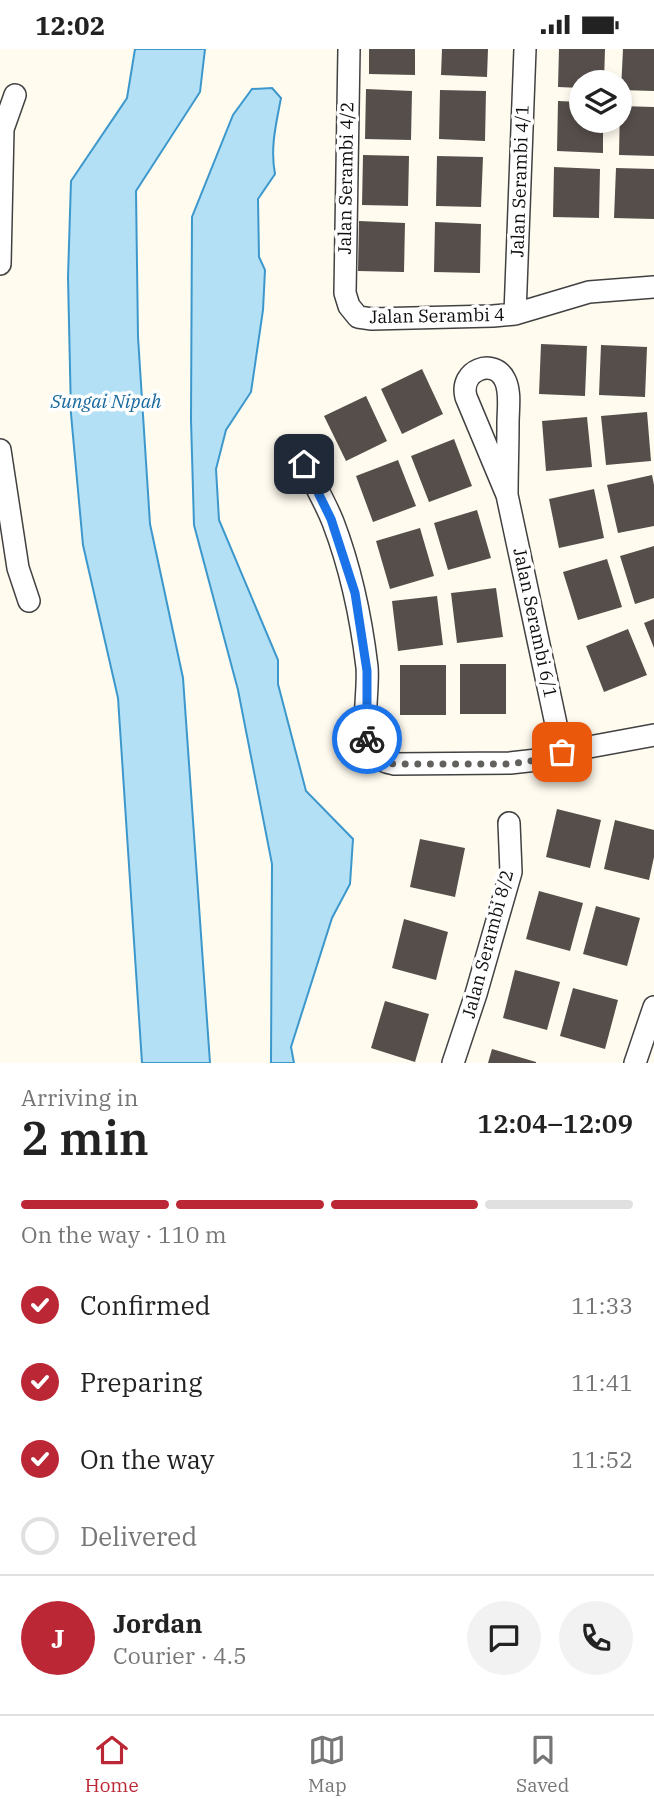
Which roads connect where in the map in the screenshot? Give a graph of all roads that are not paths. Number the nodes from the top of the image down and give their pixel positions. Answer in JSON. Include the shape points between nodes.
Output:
{"nodes":[{"id":1,"x":349,"y":49,"type":"edge"},
{"id":2,"x":525,"y":49,"type":"edge"},
{"id":3,"x":15,"y":95,"type":"dead end"},
{"id":4,"x":0,"y":264,"type":"edge"},
{"id":5,"x":654,"y":287,"type":"edge"},
{"id":6,"x":349,"y":306,"type":"joint"},
{"id":7,"x":515,"y":314,"type":"junction"},
{"id":8,"x":0,"y":450,"type":"edge"},
{"id":9,"x":304,"y":464,"type":"dead end"},
{"id":10,"x":507,"y":495,"type":"junction"},
{"id":11,"x":29,"y":601,"type":"dead end"},
{"id":12,"x":654,"y":735,"type":"edge"},
{"id":13,"x":562,"y":752,"type":"junction"},
{"id":14,"x":509,"y":823,"type":"dead end"},
{"id":15,"x":654,"y":1007,"type":"edge"},
{"id":16,"x":453,"y":1063,"type":"edge"},
{"id":17,"x":635,"y":1063,"type":"edge"}],
"edges":[{"from":1,"to":6,"type":"street","name":"Jalan Serambi 4/2","via":[[344,276]]},
{"from":2,"to":7,"type":"street","name":"Jalan Serambi 4/1"},
{"from":3,"to":4,"type":"street","via":[[3,129]]},
{"from":5,"to":7,"type":"street","name":"Jalan Serambi 4","via":[[589,292]]},
{"from":6,"to":7,"type":"street","name":"Jalan Serambi 4","via":[[358,317],[372,319]]},
{"from":8,"to":11,"type":"street","via":[[18,568]]},
{"from":9,"to":13,"type":"street","via":[[331,519],[355,593],[367,671],[366,733],[374,754],[394,764],[510,764]]},
{"from":10,"to":10,"type":"street","name":"Jalan Serambi 6/1","via":[[509,389],[501,373],[484,368],[473,373],[463,388]]},
{"from":10,"to":13,"type":"street","name":"Jalan Serambi 6/1"},
{"from":12,"to":13,"type":"street"},
{"from":14,"to":16,"type":"street","name":"Jalan Serambi 8/2","via":[[510,872]]},
{"from":15,"to":17,"type":"street"}]}
